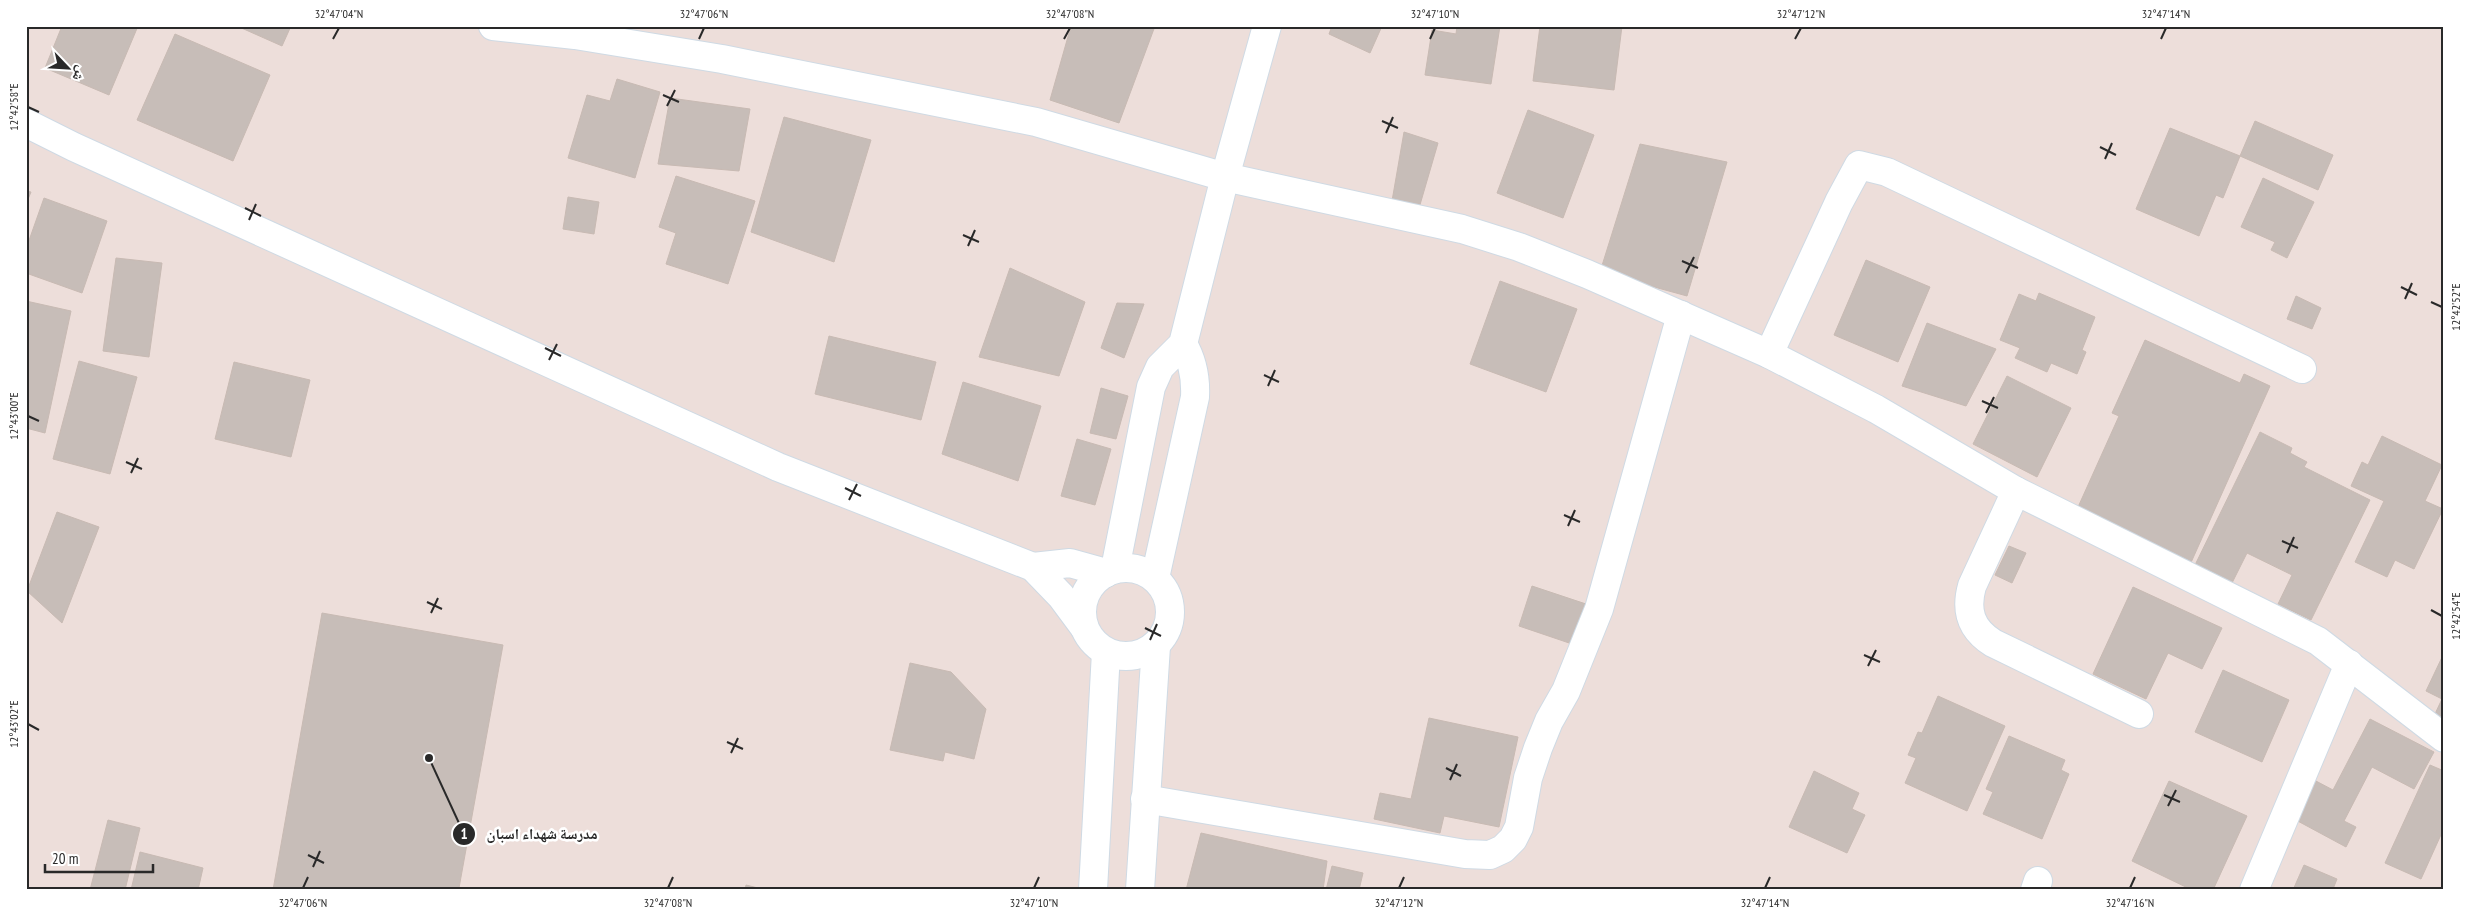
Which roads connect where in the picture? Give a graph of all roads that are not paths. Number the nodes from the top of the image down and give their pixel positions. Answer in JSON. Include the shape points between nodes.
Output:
{"nodes":[{"id":1,"x":493,"y":26,"type":"edge"},
{"id":2,"x":1267,"y":26,"type":"edge"},
{"id":3,"x":26,"y":123,"type":"edge"},
{"id":4,"x":1225,"y":177,"type":"junction"},
{"id":5,"x":1681,"y":315,"type":"junction"},
{"id":6,"x":1183,"y":344,"type":"junction"},
{"id":7,"x":1769,"y":354,"type":"junction"},
{"id":8,"x":2302,"y":369,"type":"dead end"},
{"id":9,"x":2016,"y":491,"type":"junction"},
{"id":10,"x":1033,"y":567,"type":"junction"},
{"id":11,"x":1110,"y":571,"type":"junction"},
{"id":12,"x":1155,"y":578,"type":"junction"},
{"id":13,"x":1084,"y":627,"type":"junction"},
{"id":14,"x":1156,"y":646,"type":"junction"},
{"id":15,"x":1106,"y":652,"type":"junction"},
{"id":16,"x":2349,"y":664,"type":"junction"},
{"id":17,"x":2138,"y":714,"type":"dead end"},
{"id":18,"x":2444,"y":738,"type":"edge"},
{"id":19,"x":1145,"y":799,"type":"junction"},
{"id":20,"x":1093,"y":890,"type":"edge"},
{"id":21,"x":1140,"y":890,"type":"edge"},
{"id":22,"x":2254,"y":890,"type":"edge"}],
"edges":[{"from":1,"to":4,"type":"street","via":[[575,35],[722,59],[1036,122]]},
{"from":2,"to":4,"type":"street"},
{"from":3,"to":10,"type":"street","via":[[778,467]]},
{"from":4,"to":5,"type":"street","via":[[1462,229],[1519,247]]},
{"from":4,"to":6,"type":"street"},
{"from":5,"to":7,"type":"street"},
{"from":5,"to":19,"type":"street","via":[[1598,610],[1570,682],[1538,748],[1528,778],[1519,827],[1503,850],[1490,855],[1465,854]]},
{"from":6,"to":11,"type":"street","via":[[1160,367],[1151,387]]},
{"from":6,"to":12,"type":"street","via":[[1193,369],[1195,397]]},
{"from":7,"to":8,"type":"street","via":[[1842,194],[1854,171],[1859,165],[1864,165],[1887,172]]},
{"from":7,"to":9,"type":"street","via":[[1876,409]]},
{"from":9,"to":16,"type":"street","via":[[2318,641]]},
{"from":9,"to":17,"type":"street","via":[[1970,593],[1969,613],[1973,625],[1993,643]]},
{"from":10,"to":11,"type":"street","via":[[1070,563]]},
{"from":10,"to":13,"type":"street","via":[[1061,596]]},
{"from":11,"to":12,"type":"street","via":[[1129,568]]},
{"from":11,"to":13,"type":"street","via":[[1088,590],[1082,614]]},
{"from":12,"to":14,"type":"street","via":[[1167,593],[1171,612],[1168,631]]},
{"from":13,"to":15,"type":"street","via":[[1093,642]]},
{"from":14,"to":15,"type":"street","via":[[1140,655],[1122,657]]},
{"from":14,"to":19,"type":"street"},
{"from":15,"to":20,"type":"street"},
{"from":16,"to":18,"type":"street"},
{"from":16,"to":22,"type":"street"},
{"from":19,"to":21,"type":"street"}]}
